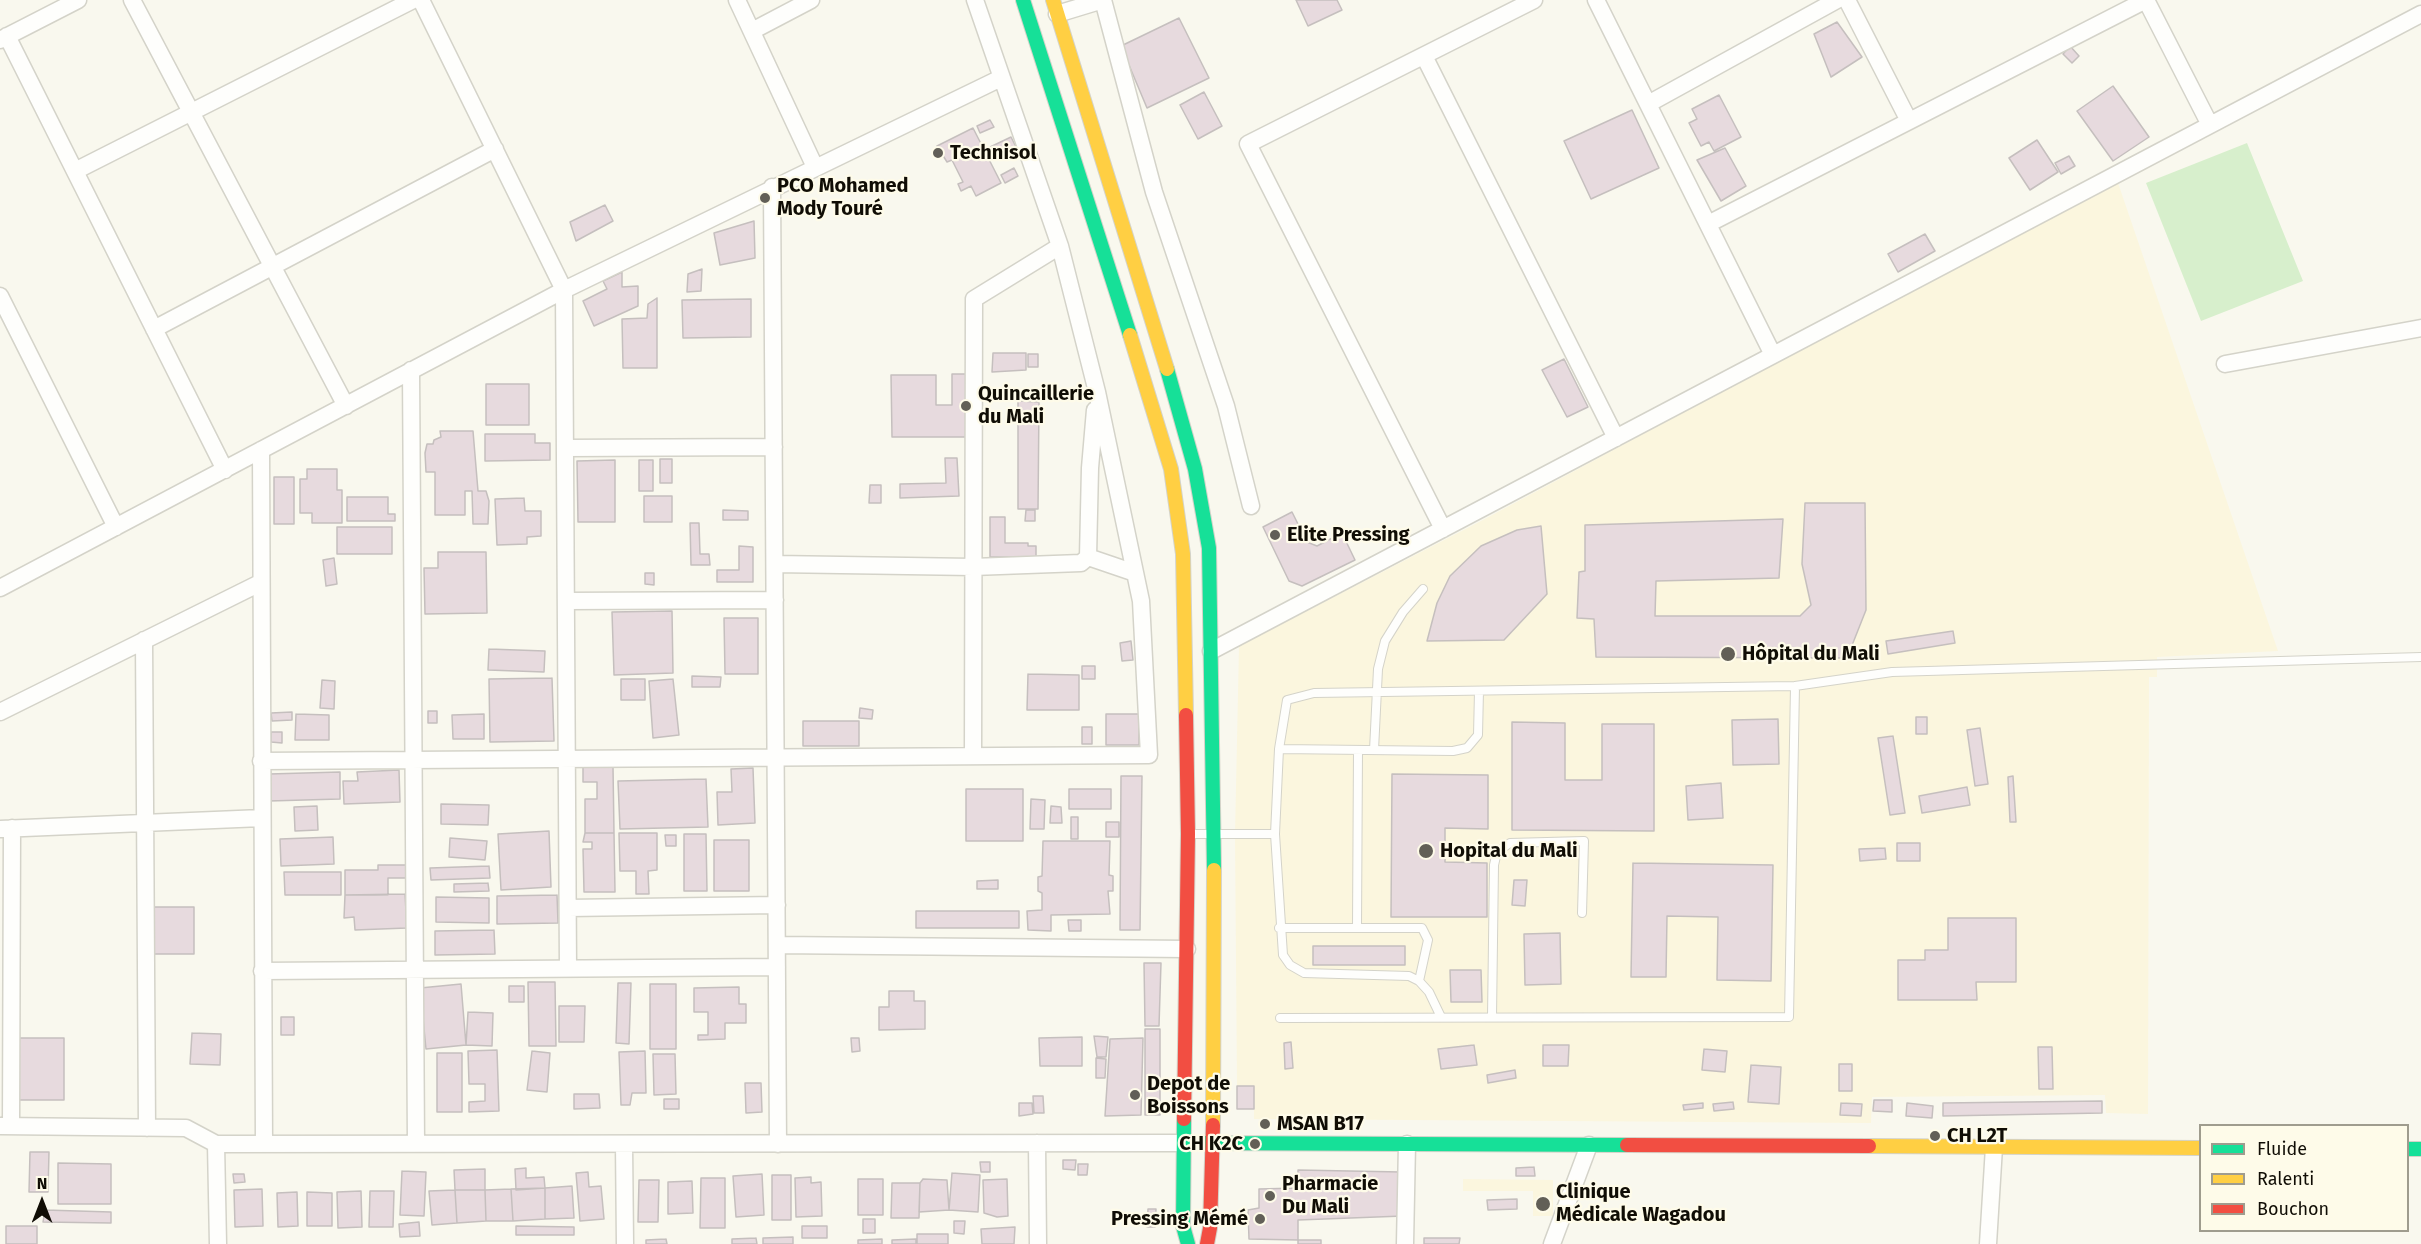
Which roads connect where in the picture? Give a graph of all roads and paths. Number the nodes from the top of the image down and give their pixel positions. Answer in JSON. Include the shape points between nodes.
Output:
{"nodes":[{"id":1,"x":78,"y":0,"type":"edge"},
{"id":2,"x":132,"y":0,"type":"edge"},
{"id":3,"x":413,"y":0,"type":"edge"},
{"id":4,"x":421,"y":0,"type":"edge"},
{"id":5,"x":737,"y":0,"type":"edge"},
{"id":6,"x":811,"y":0,"type":"edge"},
{"id":7,"x":975,"y":0,"type":"edge"},
{"id":8,"x":1023,"y":0,"type":"edge"},
{"id":9,"x":1103,"y":0,"type":"edge"},
{"id":10,"x":1534,"y":0,"type":"edge"},
{"id":11,"x":1596,"y":0,"type":"edge"},
{"id":12,"x":1837,"y":0,"type":"edge"},
{"id":13,"x":1847,"y":0,"type":"edge"},
{"id":14,"x":2146,"y":0,"type":"edge"},
{"id":15,"x":1055,"y":7,"type":"edge"},
{"id":16,"x":2421,"y":14,"type":"edge"},
{"id":17,"x":752,"y":32,"type":"junction"},
{"id":18,"x":4,"y":38,"type":"edge"},
{"id":19,"x":1424,"y":56,"type":"junction"},
{"id":20,"x":1001,"y":78,"type":"junction"},
{"id":21,"x":1648,"y":104,"type":"junction"},
{"id":22,"x":191,"y":112,"type":"junction"},
{"id":23,"x":1909,"y":121,"type":"junction"},
{"id":24,"x":2210,"y":125,"type":"junction"},
{"id":25,"x":495,"y":149,"type":"junction"},
{"id":26,"x":815,"y":167,"type":"junction"},
{"id":27,"x":75,"y":171,"type":"junction"},
{"id":28,"x":772,"y":187,"type":"junction"},
{"id":29,"x":1708,"y":224,"type":"junction"},
{"id":30,"x":1060,"y":246,"type":"junction"},
{"id":31,"x":272,"y":267,"type":"junction"},
{"id":32,"x":564,"y":290,"type":"junction"},
{"id":33,"x":0,"y":296,"type":"edge"},
{"id":34,"x":2421,"y":328,"type":"edge"},
{"id":35,"x":154,"y":329,"type":"junction"},
{"id":36,"x":1773,"y":355,"type":"junction"},
{"id":37,"x":2225,"y":364,"type":"dead end"},
{"id":38,"x":411,"y":370,"type":"junction"},
{"id":39,"x":1097,"y":392,"type":"junction"},
{"id":40,"x":346,"y":406,"type":"junction"},
{"id":41,"x":1616,"y":438,"type":"junction"},
{"id":42,"x":774,"y":447,"type":"junction"},
{"id":43,"x":565,"y":448,"type":"junction"},
{"id":44,"x":261,"y":450,"type":"junction"},
{"id":45,"x":225,"y":470,"type":"junction"},
{"id":46,"x":1251,"y":507,"type":"dead end"},
{"id":47,"x":116,"y":527,"type":"junction"},
{"id":48,"x":1443,"y":529,"type":"junction"},
{"id":49,"x":1088,"y":557,"type":"junction"},
{"id":50,"x":774,"y":564,"type":"junction"},
{"id":51,"x":973,"y":567,"type":"junction"},
{"id":52,"x":1135,"y":573,"type":"junction"},
{"id":53,"x":260,"y":583,"type":"junction"},
{"id":54,"x":0,"y":586,"type":"edge"},
{"id":55,"x":1423,"y":589,"type":"dead end"},
{"id":56,"x":774,"y":600,"type":"junction"},
{"id":57,"x":566,"y":601,"type":"junction"},
{"id":58,"x":144,"y":640,"type":"junction"},
{"id":59,"x":1211,"y":651,"type":"junction"},
{"id":60,"x":2421,"y":657,"type":"edge"},
{"id":61,"x":1796,"y":686,"type":"junction"},
{"id":62,"x":1479,"y":691,"type":"junction"},
{"id":63,"x":1376,"y":693,"type":"junction"},
{"id":64,"x":0,"y":712,"type":"edge"},
{"id":65,"x":1279,"y":749,"type":"junction"},
{"id":66,"x":1358,"y":750,"type":"junction"},
{"id":67,"x":1374,"y":750,"type":"junction"},
{"id":68,"x":973,"y":756,"type":"junction"},
{"id":69,"x":776,"y":758,"type":"junction"},
{"id":70,"x":567,"y":759,"type":"junction"},
{"id":71,"x":414,"y":760,"type":"junction"},
{"id":72,"x":261,"y":761,"type":"junction"},
{"id":73,"x":262,"y":818,"type":"junction"},
{"id":74,"x":144,"y":823,"type":"junction"},
{"id":75,"x":6,"y":829,"type":"edge"},
{"id":76,"x":1188,"y":834,"type":"junction"},
{"id":77,"x":1214,"y":834,"type":"junction"},
{"id":78,"x":1275,"y":834,"type":"junction"},
{"id":79,"x":777,"y":905,"type":"junction"},
{"id":80,"x":568,"y":908,"type":"junction"},
{"id":81,"x":1582,"y":912,"type":"dead end"},
{"id":82,"x":1279,"y":928,"type":"junction"},
{"id":83,"x":1357,"y":928,"type":"junction"},
{"id":84,"x":777,"y":945,"type":"junction"},
{"id":85,"x":1187,"y":949,"type":"junction"},
{"id":86,"x":777,"y":966,"type":"junction"},
{"id":87,"x":568,"y":968,"type":"junction"},
{"id":88,"x":415,"y":970,"type":"junction"},
{"id":89,"x":262,"y":971,"type":"junction"},
{"id":90,"x":1419,"y":981,"type":"junction"},
{"id":91,"x":1441,"y":1017,"type":"junction"},
{"id":92,"x":1492,"y":1017,"type":"junction"},
{"id":93,"x":1280,"y":1018,"type":"dead end"},
{"id":94,"x":6,"y":1126,"type":"edge"},
{"id":95,"x":147,"y":1128,"type":"junction"},
{"id":96,"x":1037,"y":1143,"type":"junction"},
{"id":97,"x":1184,"y":1143,"type":"junction"},
{"id":98,"x":1213,"y":1143,"type":"junction"},
{"id":99,"x":216,"y":1144,"type":"junction"},
{"id":100,"x":264,"y":1144,"type":"junction"},
{"id":101,"x":416,"y":1144,"type":"junction"},
{"id":102,"x":624,"y":1144,"type":"junction"},
{"id":103,"x":778,"y":1144,"type":"junction"},
{"id":104,"x":1407,"y":1144,"type":"junction"},
{"id":105,"x":1589,"y":1145,"type":"junction"},
{"id":106,"x":1994,"y":1147,"type":"junction"},
{"id":107,"x":2199,"y":1148,"type":"edge"},
{"id":108,"x":218,"y":1244,"type":"edge"},
{"id":109,"x":625,"y":1244,"type":"edge"},
{"id":110,"x":1038,"y":1244,"type":"edge"},
{"id":111,"x":1188,"y":1244,"type":"edge"},
{"id":112,"x":1207,"y":1244,"type":"edge"},
{"id":113,"x":1405,"y":1244,"type":"edge"},
{"id":114,"x":1552,"y":1244,"type":"edge"},
{"id":115,"x":1988,"y":1244,"type":"edge"}],
"edges":[{"from":1,"to":18,"type":"street"},
{"from":2,"to":22,"type":"street"},
{"from":3,"to":22,"type":"street"},
{"from":4,"to":25,"type":"street"},
{"from":5,"to":17,"type":"street"},
{"from":6,"to":17,"type":"street"},
{"from":7,"to":20,"type":"street"},
{"from":8,"to":76,"type":"street","via":[[1171,469],[1183,554]]},
{"from":9,"to":15,"type":"street"},
{"from":9,"to":46,"type":"street","via":[[1154,192],[1226,406]]},
{"from":10,"to":19,"type":"street"},
{"from":11,"to":21,"type":"street"},
{"from":12,"to":21,"type":"street"},
{"from":13,"to":23,"type":"street"},
{"from":14,"to":23,"type":"street"},
{"from":14,"to":24,"type":"street"},
{"from":15,"to":59,"type":"street","via":[[1195,469],[1209,548]]},
{"from":16,"to":24,"type":"street"},
{"from":17,"to":26,"type":"street"},
{"from":18,"to":27,"type":"street"},
{"from":19,"to":41,"type":"street"},
{"from":19,"to":48,"type":"street","via":[[1248,144]]},
{"from":20,"to":26,"type":"street"},
{"from":20,"to":30,"type":"street"},
{"from":21,"to":29,"type":"street"},
{"from":22,"to":27,"type":"street"},
{"from":22,"to":31,"type":"street"},
{"from":23,"to":29,"type":"street"},
{"from":24,"to":36,"type":"street"},
{"from":25,"to":31,"type":"street"},
{"from":25,"to":32,"type":"street"},
{"from":26,"to":28,"type":"street"},
{"from":27,"to":35,"type":"street"},
{"from":28,"to":32,"type":"street"},
{"from":28,"to":42,"type":"street"},
{"from":29,"to":36,"type":"street"},
{"from":30,"to":39,"type":"street"},
{"from":30,"to":51,"type":"street","via":[[974,299]]},
{"from":31,"to":35,"type":"street"},
{"from":31,"to":40,"type":"street"},
{"from":32,"to":38,"type":"street"},
{"from":32,"to":43,"type":"street"},
{"from":33,"to":47,"type":"street"},
{"from":34,"to":37,"type":"street"},
{"from":35,"to":45,"type":"street"},
{"from":36,"to":41,"type":"street"},
{"from":38,"to":40,"type":"street"},
{"from":38,"to":71,"type":"street"},
{"from":39,"to":49,"type":"street"},
{"from":39,"to":52,"type":"street"},
{"from":40,"to":44,"type":"street"},
{"from":41,"to":48,"type":"street"},
{"from":42,"to":43,"type":"street"},
{"from":42,"to":50,"type":"street"},
{"from":43,"to":57,"type":"street"},
{"from":44,"to":45,"type":"street"},
{"from":44,"to":53,"type":"street"},
{"from":45,"to":47,"type":"street"},
{"from":47,"to":54,"type":"street"},
{"from":48,"to":59,"type":"street"},
{"from":49,"to":51,"type":"street","via":[[1081,562]]},
{"from":49,"to":52,"type":"street"},
{"from":50,"to":51,"type":"street"},
{"from":50,"to":56,"type":"street"},
{"from":51,"to":68,"type":"street"},
{"from":52,"to":68,"type":"street","via":[[1141,601],[1149,755]]},
{"from":53,"to":58,"type":"street"},
{"from":53,"to":72,"type":"street"},
{"from":55,"to":63,"type":"lane","via":[[1385,641]]},
{"from":56,"to":57,"type":"street"},
{"from":56,"to":69,"type":"street"},
{"from":57,"to":70,"type":"street"},
{"from":58,"to":64,"type":"street"},
{"from":58,"to":74,"type":"street"},
{"from":59,"to":77,"type":"street"},
{"from":60,"to":61,"type":"lane","via":[[1892,672]]},
{"from":61,"to":62,"type":"lane"},
{"from":61,"to":92,"type":"lane","via":[[1790,1017]]},
{"from":62,"to":63,"type":"lane"},
{"from":62,"to":67,"type":"lane","via":[[1478,735],[1467,748]]},
{"from":63,"to":65,"type":"lane","via":[[1314,693],[1287,700]]},
{"from":63,"to":67,"type":"lane"},
{"from":65,"to":66,"type":"lane"},
{"from":65,"to":78,"type":"lane"},
{"from":66,"to":67,"type":"lane"},
{"from":66,"to":83,"type":"lane"},
{"from":68,"to":69,"type":"street"},
{"from":69,"to":70,"type":"street"},
{"from":69,"to":79,"type":"street"},
{"from":70,"to":71,"type":"street"},
{"from":70,"to":80,"type":"street"},
{"from":71,"to":72,"type":"street"},
{"from":71,"to":88,"type":"street"},
{"from":72,"to":73,"type":"street"},
{"from":73,"to":74,"type":"street"},
{"from":73,"to":89,"type":"street"},
{"from":74,"to":75,"type":"street"},
{"from":74,"to":95,"type":"street"},
{"from":75,"to":94,"type":"street"},
{"from":76,"to":77,"type":"lane"},
{"from":76,"to":85,"type":"street"},
{"from":77,"to":78,"type":"lane"},
{"from":77,"to":98,"type":"street"},
{"from":78,"to":82,"type":"lane"},
{"from":79,"to":80,"type":"street"},
{"from":79,"to":84,"type":"street"},
{"from":80,"to":87,"type":"street"},
{"from":81,"to":92,"type":"lane","via":[[1584,841],[1510,843],[1497,852]]},
{"from":82,"to":83,"type":"lane"},
{"from":82,"to":90,"type":"lane","via":[[1283,955],[1290,965],[1304,973],[1408,976]]},
{"from":83,"to":90,"type":"lane","via":[[1422,928],[1428,939]]},
{"from":84,"to":85,"type":"street"},
{"from":84,"to":86,"type":"street"},
{"from":85,"to":97,"type":"street"},
{"from":86,"to":87,"type":"street"},
{"from":86,"to":103,"type":"street"},
{"from":87,"to":88,"type":"street"},
{"from":88,"to":89,"type":"street"},
{"from":88,"to":101,"type":"street"},
{"from":89,"to":100,"type":"street"},
{"from":90,"to":91,"type":"lane"},
{"from":91,"to":92,"type":"lane"},
{"from":91,"to":93,"type":"lane"},
{"from":94,"to":95,"type":"street"},
{"from":95,"to":99,"type":"street","via":[[186,1128]]},
{"from":96,"to":97,"type":"street"},
{"from":96,"to":103,"type":"street"},
{"from":96,"to":110,"type":"street"},
{"from":97,"to":98,"type":"street"},
{"from":97,"to":111,"type":"street","via":[[1183,1226]]},
{"from":98,"to":104,"type":"street"},
{"from":98,"to":112,"type":"street"},
{"from":99,"to":100,"type":"street"},
{"from":99,"to":108,"type":"street"},
{"from":100,"to":101,"type":"street"},
{"from":101,"to":102,"type":"street"},
{"from":102,"to":103,"type":"street"},
{"from":102,"to":109,"type":"street"},
{"from":104,"to":105,"type":"street"},
{"from":104,"to":113,"type":"street"},
{"from":105,"to":106,"type":"street"},
{"from":105,"to":114,"type":"street"},
{"from":106,"to":107,"type":"street"},
{"from":106,"to":115,"type":"street"}]}
